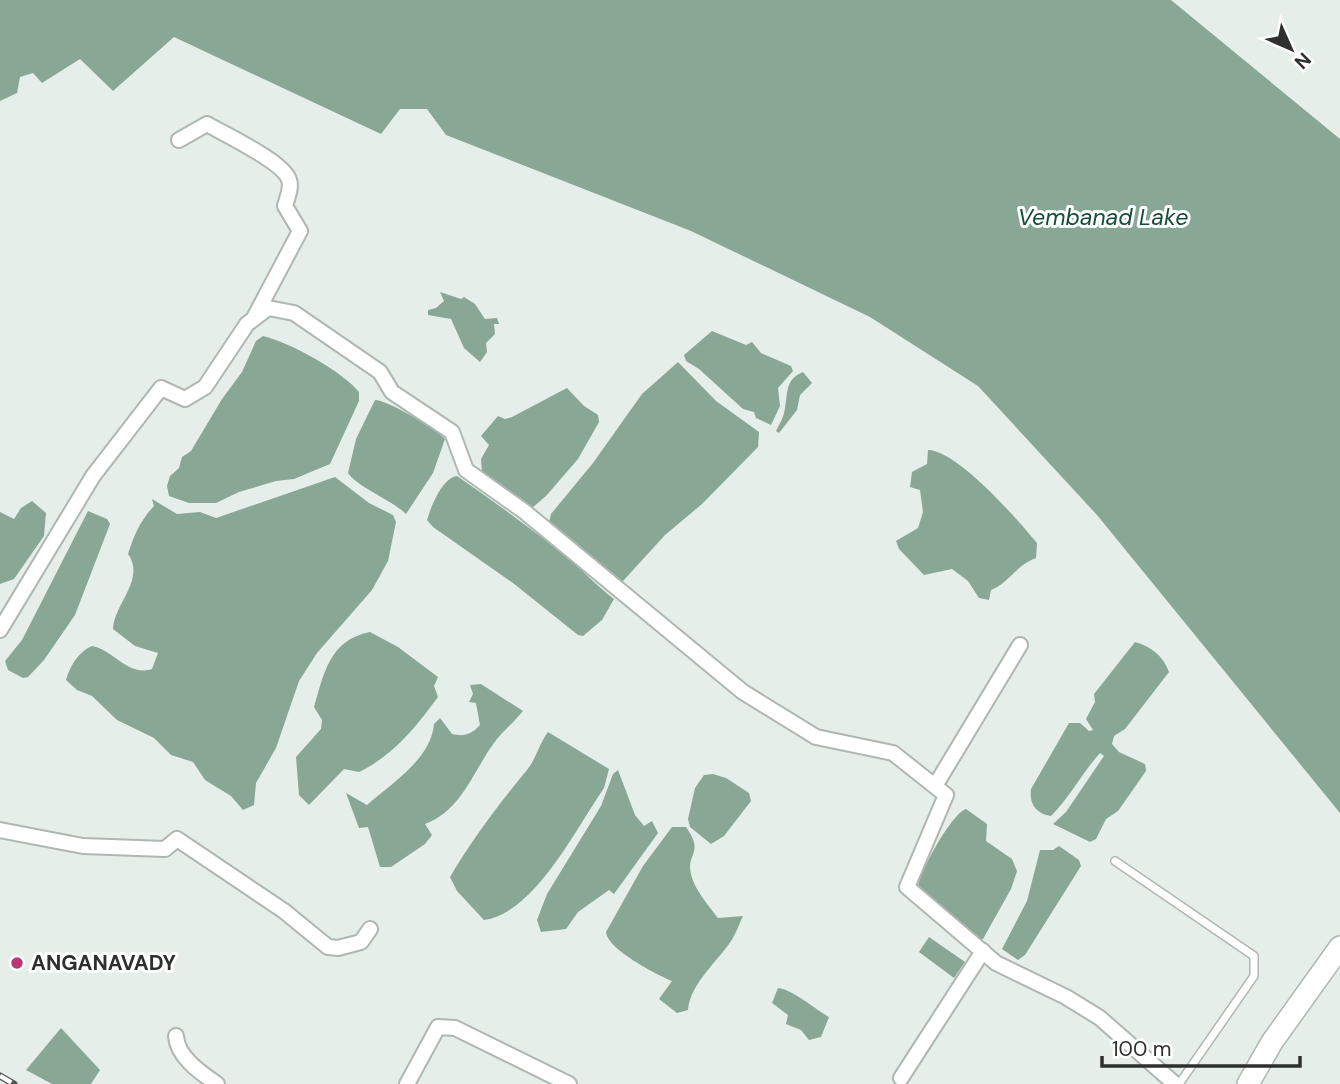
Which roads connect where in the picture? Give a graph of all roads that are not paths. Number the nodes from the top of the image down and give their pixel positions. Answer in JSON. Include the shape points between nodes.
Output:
{"nodes":[{"id":1,"x":179,"y":140,"type":"dead end"},
{"id":2,"x":253,"y":320,"type":"junction"},
{"id":3,"x":0,"y":630,"type":"edge"},
{"id":4,"x":1020,"y":645,"type":"dead end"},
{"id":5,"x":935,"y":786,"type":"junction"},
{"id":6,"x":0,"y":830,"type":"edge"},
{"id":7,"x":1115,"y":861,"type":"dead end"},
{"id":8,"x":370,"y":929,"type":"dead end"},
{"id":9,"x":1340,"y":947,"type":"edge"},
{"id":10,"x":983,"y":951,"type":"junction"},
{"id":11,"x":176,"y":1036,"type":"dead end"},
{"id":12,"x":901,"y":1077,"type":"dead end"},
{"id":13,"x":217,"y":1084,"type":"edge"},
{"id":14,"x":407,"y":1084,"type":"edge"},
{"id":15,"x":569,"y":1084,"type":"edge"},
{"id":16,"x":1177,"y":1084,"type":"edge"},
{"id":17,"x":1248,"y":1084,"type":"edge"}],
"edges":[{"from":1,"to":2,"type":"street","via":[[207,124],[253,150],[287,174],[291,183],[285,206],[300,231]]},
{"from":2,"to":3,"type":"street","via":[[230,346],[205,387],[185,399],[161,388],[93,476]]},
{"from":2,"to":5,"type":"street","via":[[268,309],[294,313],[380,372],[391,392],[452,432],[466,470],[525,512],[743,692],[816,737],[893,753]]},
{"from":4,"to":5,"type":"street"},
{"from":5,"to":10,"type":"street","via":[[946,795],[907,887]]},
{"from":6,"to":8,"type":"street","via":[[83,846],[166,849],[177,839],[284,911],[328,947],[362,942]]},
{"from":7,"to":16,"type":"lane","via":[[1254,956],[1254,976]]},
{"from":9,"to":17,"type":"main road"},
{"from":10,"to":12,"type":"street"},
{"from":10,"to":16,"type":"street","via":[[1100,1018]]},
{"from":11,"to":13,"type":"street","via":[[177,1046]]},
{"from":14,"to":15,"type":"street","via":[[438,1027],[455,1028]]}]}
